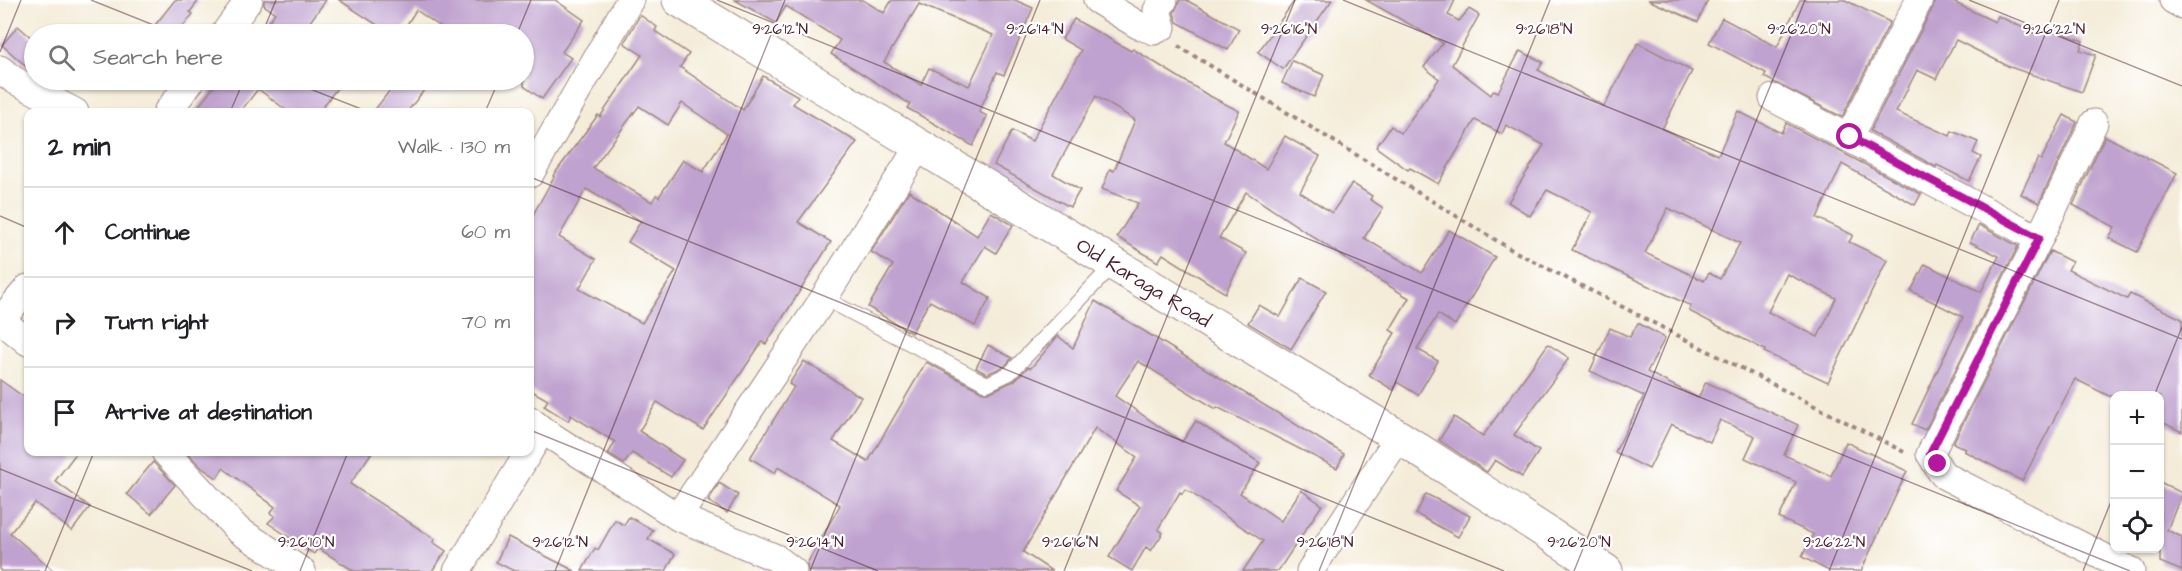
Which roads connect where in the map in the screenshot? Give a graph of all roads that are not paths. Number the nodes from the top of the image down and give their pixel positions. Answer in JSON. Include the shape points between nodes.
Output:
{"nodes":[{"id":1,"x":249,"y":0,"type":"edge"},
{"id":2,"x":630,"y":0,"type":"edge"},
{"id":3,"x":679,"y":0,"type":"edge"},
{"id":4,"x":1097,"y":0,"type":"edge"},
{"id":5,"x":1164,"y":0,"type":"edge"},
{"id":6,"x":1919,"y":0,"type":"edge"},
{"id":7,"x":2173,"y":0,"type":"edge"},
{"id":8,"x":2182,"y":5,"type":"edge"},
{"id":9,"x":231,"y":24,"type":"edge"},
{"id":10,"x":0,"y":69,"type":"edge"},
{"id":11,"x":24,"y":85,"type":"edge"},
{"id":12,"x":33,"y":90,"type":"edge"},
{"id":13,"x":184,"y":90,"type":"edge"},
{"id":14,"x":1773,"y":98,"type":"dead end"},
{"id":15,"x":67,"y":108,"type":"edge"},
{"id":16,"x":170,"y":108,"type":"edge"},
{"id":17,"x":2094,"y":123,"type":"dead end"},
{"id":18,"x":1850,"y":137,"type":"junction"},
{"id":19,"x":919,"y":146,"type":"junction"},
{"id":20,"x":534,"y":167,"type":"edge"},
{"id":21,"x":2039,"y":238,"type":"junction"},
{"id":22,"x":1114,"y":264,"type":"junction"},
{"id":23,"x":24,"y":293,"type":"edge"},
{"id":24,"x":824,"y":298,"type":"junction"},
{"id":25,"x":0,"y":320,"type":"edge"},
{"id":26,"x":24,"y":339,"type":"edge"},
{"id":27,"x":536,"y":425,"type":"edge"},
{"id":28,"x":1399,"y":437,"type":"junction"},
{"id":29,"x":169,"y":456,"type":"edge"},
{"id":30,"x":519,"y":456,"type":"edge"},
{"id":31,"x":678,"y":518,"type":"junction"},
{"id":32,"x":302,"y":571,"type":"edge"},
{"id":33,"x":457,"y":571,"type":"edge"},
{"id":34,"x":794,"y":571,"type":"edge"},
{"id":35,"x":1310,"y":571,"type":"edge"},
{"id":36,"x":1606,"y":571,"type":"edge"},
{"id":37,"x":2131,"y":571,"type":"edge"}],
"edges":[{"from":1,"to":9,"type":"street"},
{"from":2,"to":20,"type":"street"},
{"from":3,"to":19,"type":"street","name":"Old Karaga Road"},
{"from":4,"to":5,"type":"street","via":[[1154,31],[1162,27],[1157,10]]},
{"from":6,"to":18,"type":"street"},
{"from":7,"to":8,"type":"street"},
{"from":10,"to":11,"type":"street"},
{"from":12,"to":15,"type":"street"},
{"from":13,"to":16,"type":"street"},
{"from":14,"to":18,"type":"street"},
{"from":17,"to":21,"type":"street"},
{"from":18,"to":21,"type":"street"},
{"from":19,"to":22,"type":"street","name":"Old Karaga Road"},
{"from":19,"to":24,"type":"street"},
{"from":21,"to":37,"type":"street","via":[[1930,454],[1945,476]]},
{"from":22,"to":24,"type":"lane","via":[[1010,373],[987,384]]},
{"from":22,"to":28,"type":"street","name":"Old Karaga Road"},
{"from":23,"to":25,"type":"street"},
{"from":24,"to":31,"type":"street"},
{"from":25,"to":26,"type":"street"},
{"from":27,"to":31,"type":"street"},
{"from":28,"to":35,"type":"street"},
{"from":28,"to":36,"type":"street","name":"Old Karaga Road"},
{"from":29,"to":32,"type":"street","via":[[238,530]]},
{"from":30,"to":33,"type":"street"},
{"from":31,"to":34,"type":"street","via":[[776,558]]}]}
